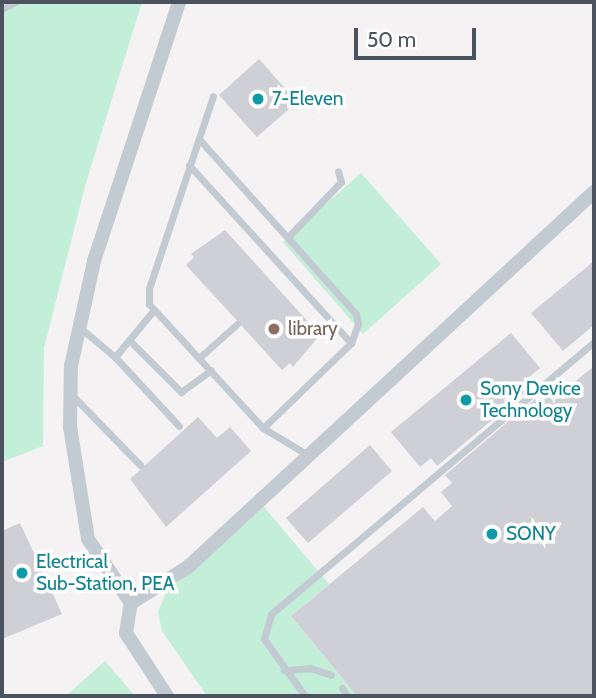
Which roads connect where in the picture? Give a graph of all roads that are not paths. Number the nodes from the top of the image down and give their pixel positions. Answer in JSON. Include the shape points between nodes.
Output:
{"nodes":[{"id":1,"x":16,"y":2,"type":"edge"},
{"id":2,"x":179,"y":2,"type":"edge"},
{"id":3,"x":2,"y":9,"type":"edge"},
{"id":4,"x":213,"y":96,"type":"dead end"},
{"id":5,"x":199,"y":139,"type":"junction"},
{"id":6,"x":189,"y":165,"type":"junction"},
{"id":7,"x":338,"y":171,"type":"dead end"},
{"id":8,"x":594,"y":192,"type":"edge"},
{"id":9,"x":288,"y":237,"type":"junction"},
{"id":10,"x":153,"y":310,"type":"junction"},
{"id":11,"x":237,"y":324,"type":"dead end"},
{"id":12,"x":77,"y":325,"type":"junction"},
{"id":13,"x":128,"y":340,"type":"junction"},
{"id":14,"x":351,"y":342,"type":"junction"},
{"id":15,"x":594,"y":342,"type":"edge"},
{"id":16,"x":112,"y":354,"type":"junction"},
{"id":17,"x":199,"y":358,"type":"junction"},
{"id":18,"x":211,"y":370,"type":"junction"},
{"id":19,"x":70,"y":393,"type":"junction"},
{"id":20,"x":179,"y":426,"type":"dead end"},
{"id":21,"x":263,"y":428,"type":"junction"},
{"id":22,"x":308,"y":455,"type":"junction"},
{"id":23,"x":139,"y":465,"type":"dead end"},
{"id":24,"x":131,"y":603,"type":"junction"},
{"id":25,"x":284,"y":670,"type":"junction"},
{"id":26,"x":331,"y":676,"type":"dead end"},
{"id":27,"x":342,"y":688,"type":"dead end"},
{"id":28,"x":167,"y":696,"type":"edge"},
{"id":29,"x":305,"y":696,"type":"edge"},
{"id":30,"x":346,"y":696,"type":"edge"}],
"edges":[{"from":1,"to":3,"type":"lane"},
{"from":2,"to":12,"type":"street"},
{"from":4,"to":5,"type":"lane"},
{"from":5,"to":6,"type":"lane"},
{"from":5,"to":9,"type":"lane"},
{"from":6,"to":10,"type":"lane","via":[[149,288]]},
{"from":6,"to":14,"type":"lane"},
{"from":7,"to":9,"type":"lane","via":[[341,182]]},
{"from":8,"to":22,"type":"street"},
{"from":9,"to":14,"type":"lane","via":[[356,314]]},
{"from":10,"to":13,"type":"lane"},
{"from":10,"to":17,"type":"lane"},
{"from":11,"to":17,"type":"lane"},
{"from":12,"to":16,"type":"lane"},
{"from":12,"to":19,"type":"street"},
{"from":13,"to":16,"type":"lane"},
{"from":13,"to":18,"type":"lane","via":[[181,392]]},
{"from":14,"to":21,"type":"lane"},
{"from":15,"to":25,"type":"lane","via":[[271,614],[264,639]]},
{"from":16,"to":20,"type":"lane"},
{"from":17,"to":18,"type":"lane"},
{"from":18,"to":21,"type":"lane"},
{"from":19,"to":23,"type":"lane"},
{"from":19,"to":24,"type":"street","via":[[76,487],[88,539]]},
{"from":21,"to":22,"type":"lane"},
{"from":22,"to":24,"type":"street","via":[[188,567]]},
{"from":24,"to":28,"type":"street","via":[[125,633]]},
{"from":25,"to":26,"type":"lane","via":[[310,668]]},
{"from":25,"to":29,"type":"lane"},
{"from":27,"to":30,"type":"lane"}]}
